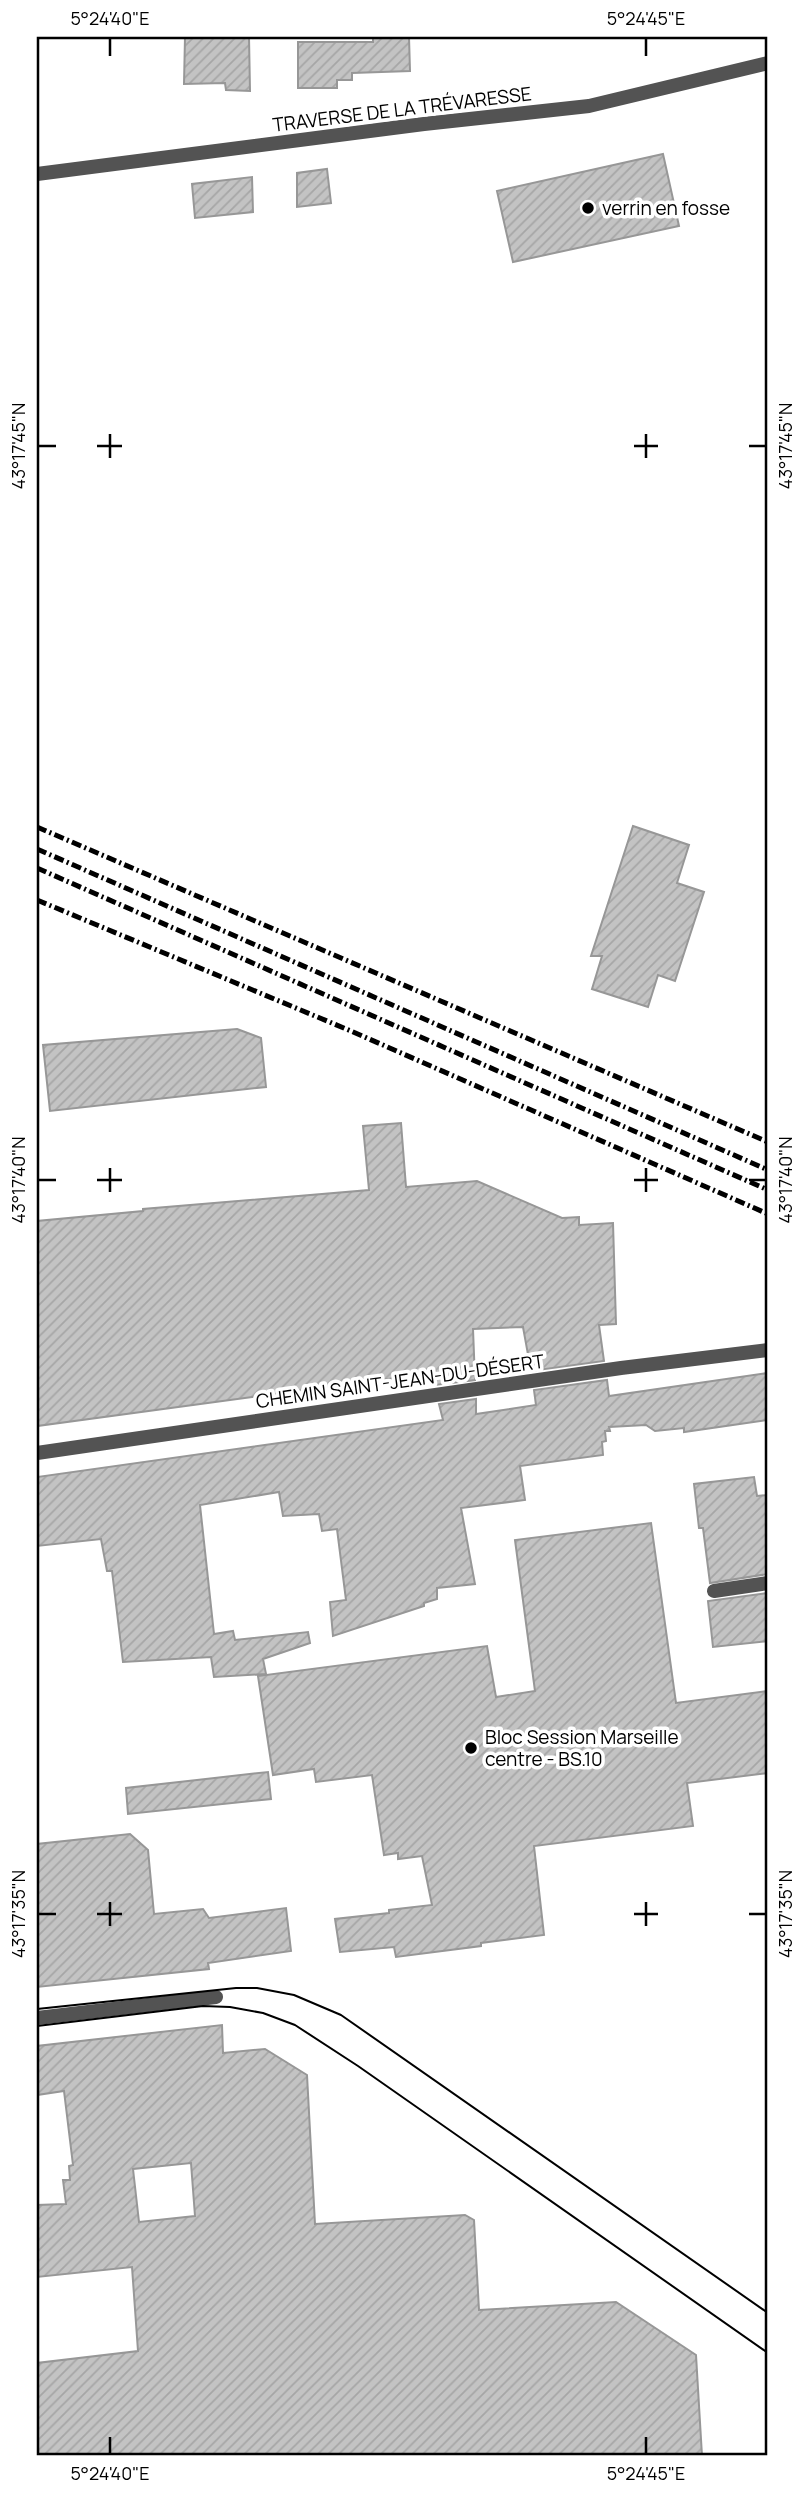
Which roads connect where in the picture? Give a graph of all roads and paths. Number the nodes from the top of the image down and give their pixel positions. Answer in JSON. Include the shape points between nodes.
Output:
{"nodes":[{"id":1,"x":768,"y":63,"type":"edge"},
{"id":2,"x":37,"y":174,"type":"edge"},
{"id":3,"x":768,"y":1350,"type":"edge"},
{"id":4,"x":37,"y":1453,"type":"edge"},
{"id":5,"x":768,"y":1583,"type":"edge"},
{"id":6,"x":714,"y":1591,"type":"dead end"},
{"id":7,"x":216,"y":1997,"type":"dead end"},
{"id":8,"x":37,"y":2018,"type":"edge"}],
"edges":[{"from":1,"to":2,"type":"street","name":"TRAVERSE DE LA TRÉVARESSE","via":[[589,106]]},
{"from":3,"to":4,"type":"street","name":"CHEMIN SAINT-JEAN-DU-DÉSERT"},
{"from":5,"to":6,"type":"street"},
{"from":7,"to":8,"type":"street"}]}
